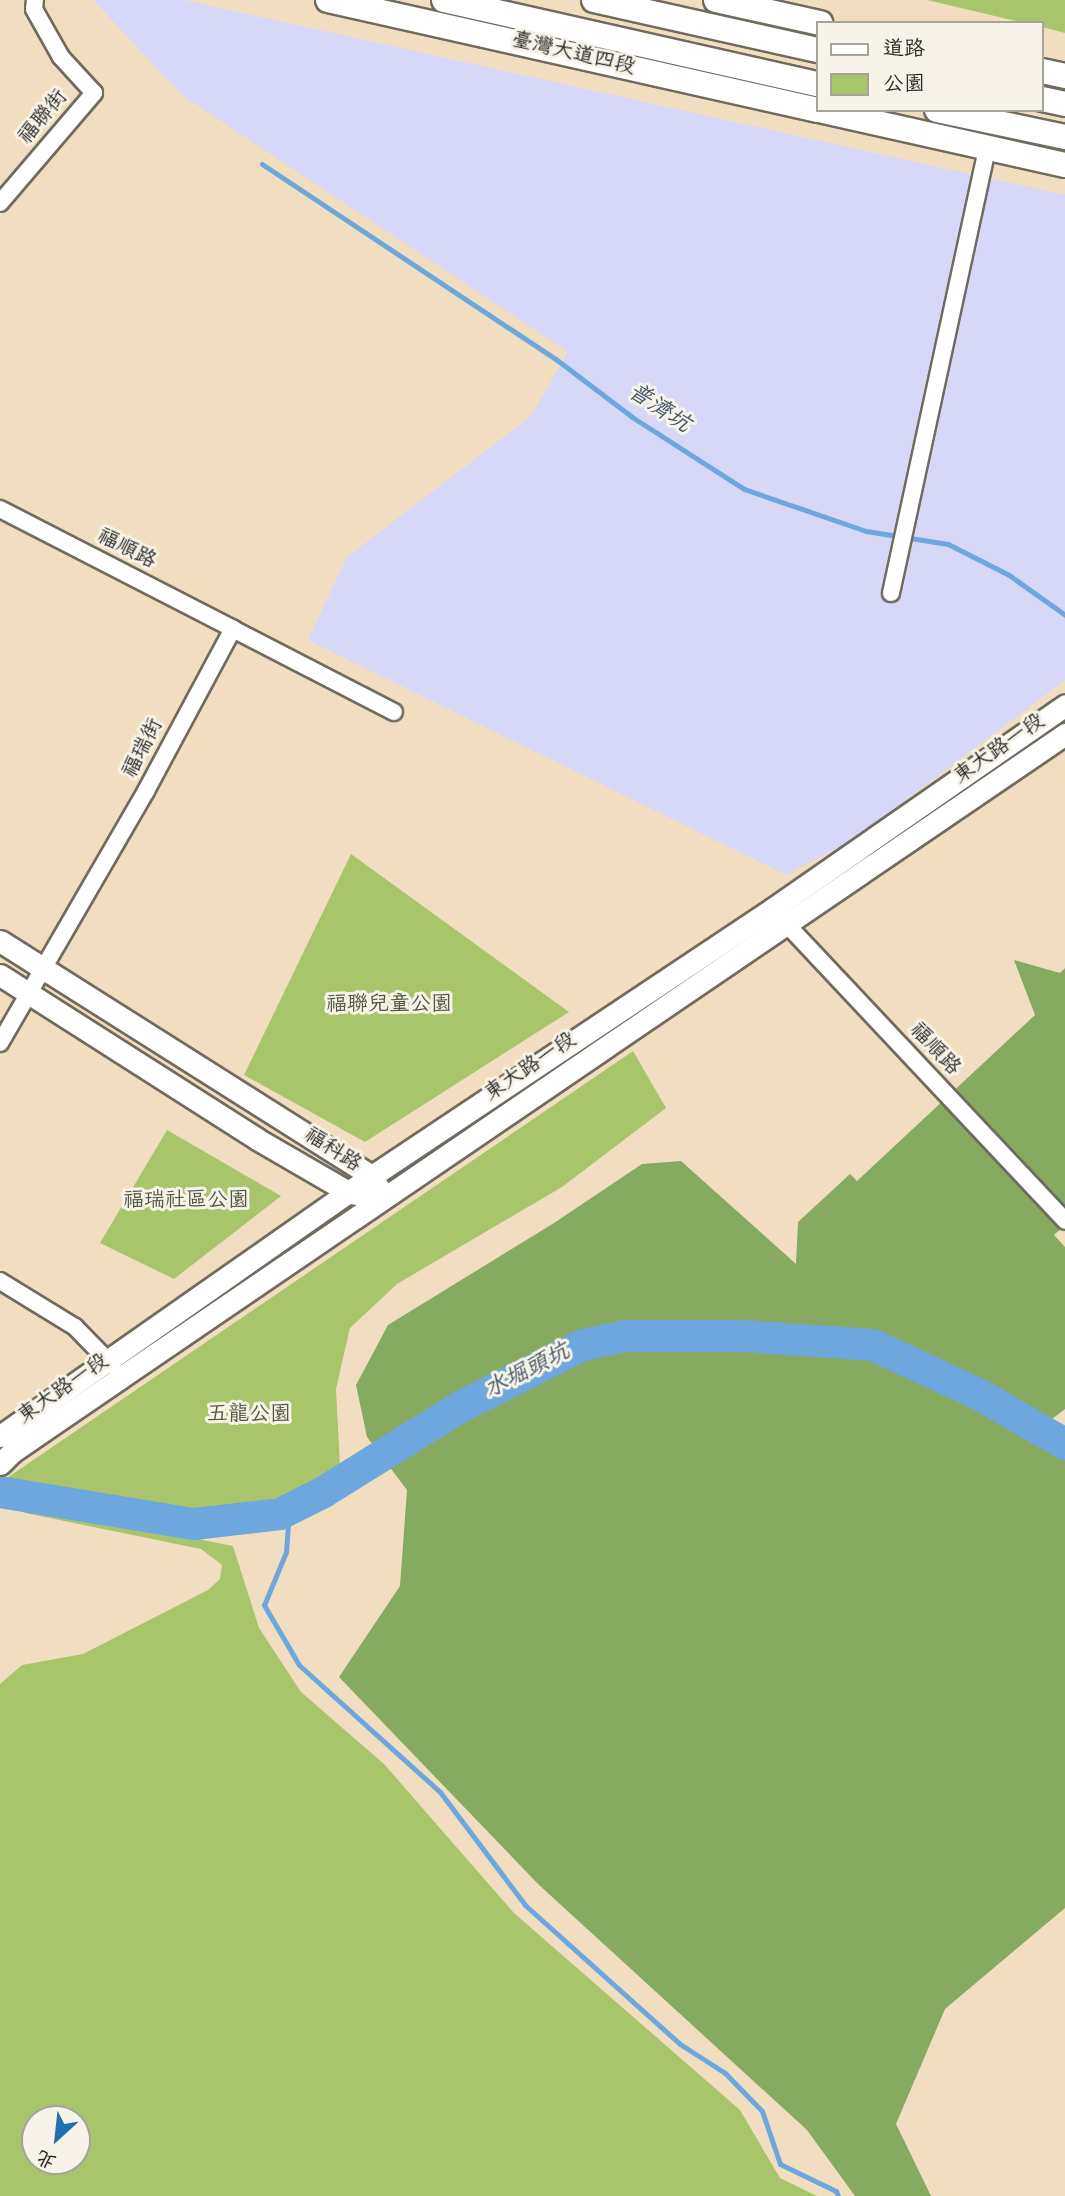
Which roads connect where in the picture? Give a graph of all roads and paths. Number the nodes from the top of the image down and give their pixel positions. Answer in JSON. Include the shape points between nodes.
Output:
{"nodes":[{"id":1,"x":35,"y":0,"type":"edge"},
{"id":2,"x":328,"y":0,"type":"edge"},
{"id":3,"x":444,"y":0,"type":"edge"},
{"id":4,"x":594,"y":0,"type":"edge"},
{"id":5,"x":716,"y":0,"type":"edge"},
{"id":6,"x":816,"y":22,"type":"edge"},
{"id":7,"x":816,"y":50,"type":"edge"},
{"id":8,"x":1044,"y":71,"type":"edge"},
{"id":9,"x":1065,"y":76,"type":"edge"},
{"id":10,"x":816,"y":84,"type":"edge"},
{"id":11,"x":1044,"y":99,"type":"edge"},
{"id":12,"x":1065,"y":104,"type":"edge"},
{"id":13,"x":816,"y":109,"type":"edge"},
{"id":14,"x":828,"y":112,"type":"edge"},
{"id":15,"x":946,"y":112,"type":"edge"},
{"id":16,"x":1065,"y":137,"type":"edge"},
{"id":17,"x":987,"y":149,"type":"junction"},
{"id":18,"x":1065,"y":165,"type":"edge"},
{"id":19,"x":0,"y":203,"type":"edge"},
{"id":20,"x":0,"y":509,"type":"edge"},
{"id":21,"x":891,"y":593,"type":"dead end"},
{"id":22,"x":233,"y":629,"type":"junction"},
{"id":23,"x":1065,"y":705,"type":"edge"},
{"id":24,"x":394,"y":712,"type":"dead end"},
{"id":25,"x":1065,"y":734,"type":"edge"},
{"id":26,"x":877,"y":849,"type":"junction"},
{"id":27,"x":772,"y":909,"type":"junction"},
{"id":28,"x":788,"y":925,"type":"junction"},
{"id":29,"x":0,"y":941,"type":"edge"},
{"id":30,"x":45,"y":969,"type":"junction"},
{"id":31,"x":0,"y":975,"type":"edge"},
{"id":32,"x":30,"y":994,"type":"junction"},
{"id":33,"x":0,"y":1043,"type":"edge"},
{"id":34,"x":372,"y":1176,"type":"junction"},
{"id":35,"x":350,"y":1193,"type":"junction"},
{"id":36,"x":384,"y":1198,"type":"junction"},
{"id":37,"x":1065,"y":1221,"type":"edge"},
{"id":38,"x":0,"y":1281,"type":"edge"},
{"id":39,"x":114,"y":1368,"type":"junction"},
{"id":40,"x":3,"y":1450,"type":"edge"}],
"edges":[{"from":1,"to":19,"type":"street","name":"福聯街","via":[[34,9],[61,57],[94,93]]},
{"from":2,"to":13,"type":"main road","name":"臺灣大道四段"},
{"from":3,"to":10,"type":"main road","name":"臺灣大道四段"},
{"from":4,"to":7,"type":"main road"},
{"from":5,"to":6,"type":"main road"},
{"from":8,"to":9,"type":"main road"},
{"from":11,"to":12,"type":"main road"},
{"from":14,"to":17,"type":"main road","name":"臺灣大道四段"},
{"from":15,"to":16,"type":"main road"},
{"from":17,"to":18,"type":"main road","name":"臺灣大道四段"},
{"from":17,"to":21,"type":"street"},
{"from":20,"to":22,"type":"street","name":"福順路"},
{"from":22,"to":24,"type":"street"},
{"from":22,"to":30,"type":"street","name":"福瑞街"},
{"from":23,"to":26,"type":"street","name":"東大路一段"},
{"from":25,"to":26,"type":"street","name":"東大路一段"},
{"from":26,"to":27,"type":"street","name":"東大路一段"},
{"from":26,"to":28,"type":"street","name":"東大路一段"},
{"from":27,"to":28,"type":"street","name":"福順路"},
{"from":27,"to":34,"type":"street","name":"東大路一段"},
{"from":28,"to":36,"type":"street","name":"東大路一段"},
{"from":28,"to":37,"type":"street","name":"福順路"},
{"from":29,"to":30,"type":"street","name":"福科路"},
{"from":30,"to":32,"type":"street","name":"福瑞街"},
{"from":30,"to":34,"type":"street","name":"福科路"},
{"from":31,"to":32,"type":"street","name":"福科路"},
{"from":32,"to":33,"type":"street","name":"福瑞街"},
{"from":32,"to":35,"type":"street","name":"福科路"},
{"from":34,"to":35,"type":"street","name":"東大路一段"},
{"from":34,"to":36,"type":"street","name":"福科路"},
{"from":35,"to":36,"type":"street","name":"福科路"},
{"from":35,"to":39,"type":"street","name":"東大路一段"},
{"from":36,"to":39,"type":"street","name":"東大路一段"},
{"from":38,"to":39,"type":"street","via":[[75,1327]]},
{"from":39,"to":40,"type":"street","name":"東大路一段"}]}
